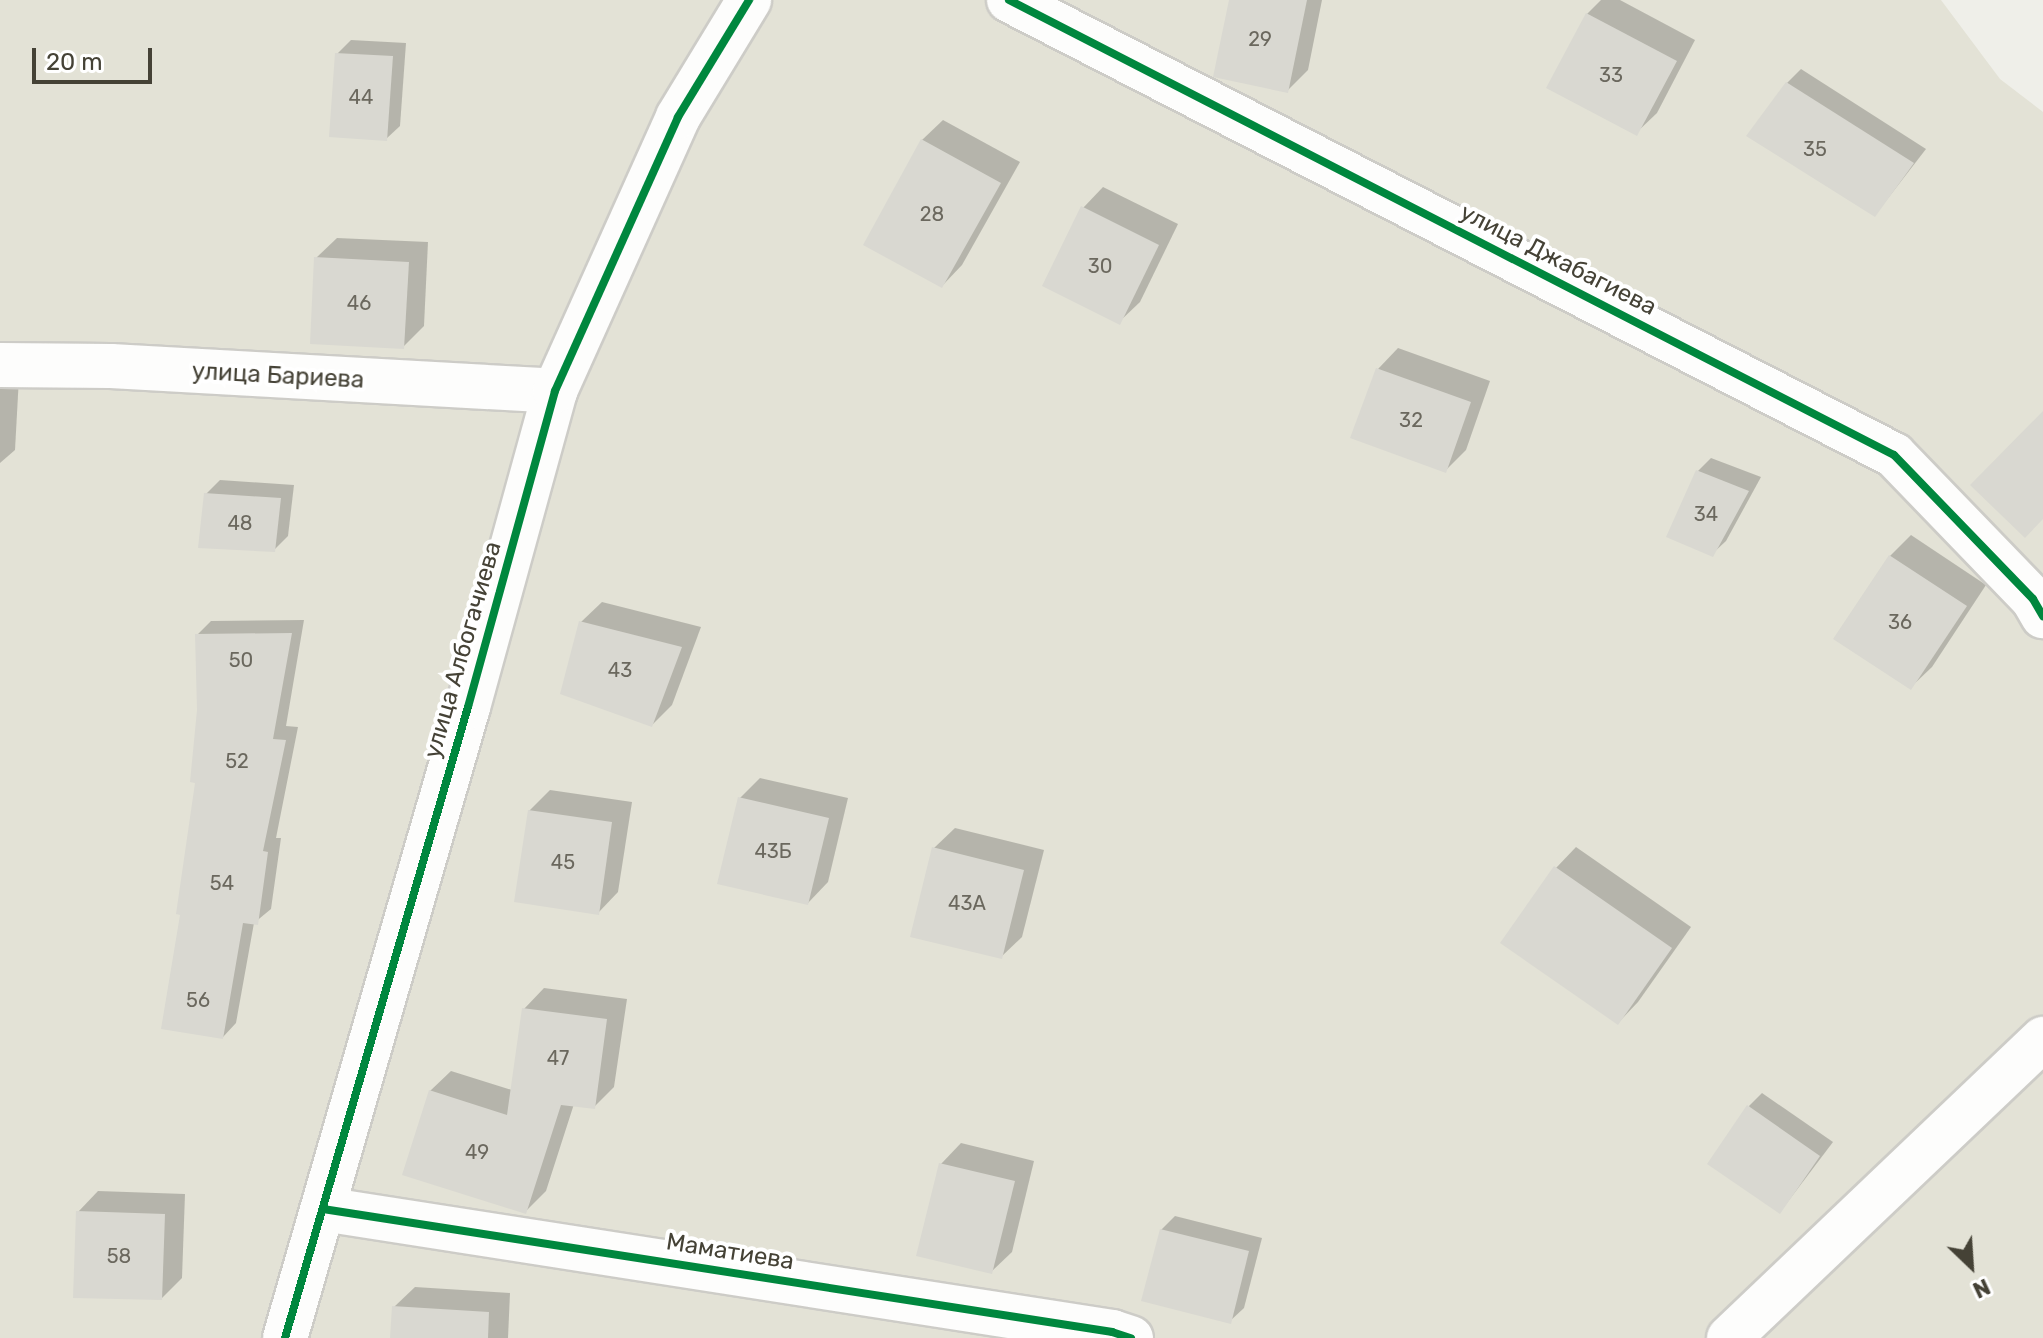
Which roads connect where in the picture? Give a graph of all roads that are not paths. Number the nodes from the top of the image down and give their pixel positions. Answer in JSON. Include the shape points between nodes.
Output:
{"nodes":[{"id":1,"x":749,"y":0,"type":"edge"},
{"id":2,"x":1009,"y":0,"type":"edge"},
{"id":3,"x":0,"y":365,"type":"edge"},
{"id":4,"x":555,"y":391,"type":"junction"},
{"id":5,"x":2043,"y":616,"type":"edge"},
{"id":6,"x":2043,"y":1039,"type":"edge"},
{"id":7,"x":323,"y":1209,"type":"junction"},
{"id":8,"x":285,"y":1338,"type":"edge"},
{"id":9,"x":1131,"y":1338,"type":"edge"},
{"id":10,"x":1729,"y":1338,"type":"edge"}],
"edges":[{"from":1,"to":4,"type":"street","name":"улица Албогачиева","via":[[678,117]]},
{"from":2,"to":5,"type":"street","name":"улица Джабагиева","via":[[1894,455],[2033,599]]},
{"from":3,"to":4,"type":"street","name":"улица Бариева","via":[[111,366]]},
{"from":4,"to":7,"type":"street","name":"улица Албогачиева"},
{"from":6,"to":10,"type":"street"},
{"from":7,"to":8,"type":"street","name":"улица Албогачиева"},
{"from":7,"to":9,"type":"street","name":"Маматиева"}]}
